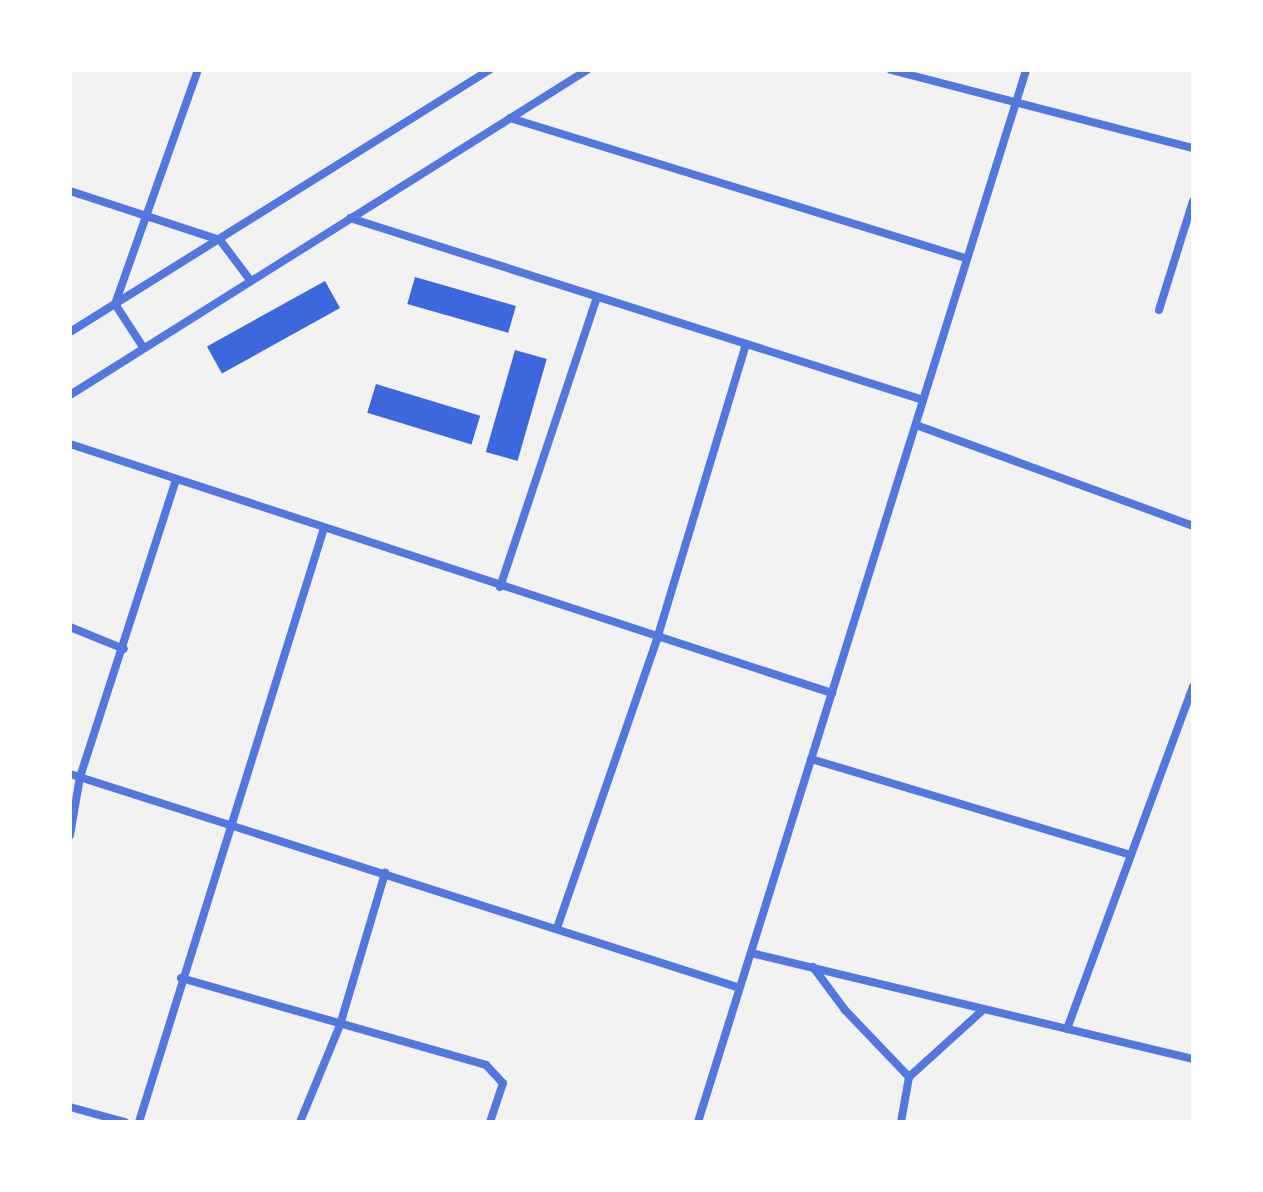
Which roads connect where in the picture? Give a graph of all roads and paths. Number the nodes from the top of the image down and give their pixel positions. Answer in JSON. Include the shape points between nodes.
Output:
{"nodes":[{"id":1,"x":198,"y":70,"type":"edge"},
{"id":2,"x":490,"y":70,"type":"edge"},
{"id":3,"x":587,"y":70,"type":"edge"},
{"id":4,"x":891,"y":70,"type":"edge"},
{"id":5,"x":1026,"y":70,"type":"edge"},
{"id":6,"x":1017,"y":99,"type":"junction"},
{"id":7,"x":510,"y":118,"type":"junction"},
{"id":8,"x":1193,"y":148,"type":"edge"},
{"id":9,"x":70,"y":191,"type":"edge"},
{"id":10,"x":1193,"y":201,"type":"edge"},
{"id":11,"x":144,"y":217,"type":"junction"},
{"id":12,"x":350,"y":218,"type":"junction"},
{"id":13,"x":220,"y":240,"type":"junction"},
{"id":14,"x":967,"y":259,"type":"junction"},
{"id":15,"x":250,"y":280,"type":"junction"},
{"id":16,"x":597,"y":297,"type":"junction"},
{"id":17,"x":115,"y":304,"type":"junction"},
{"id":18,"x":1159,"y":310,"type":"dead end"},
{"id":19,"x":70,"y":332,"type":"edge"},
{"id":20,"x":746,"y":344,"type":"junction"},
{"id":21,"x":143,"y":347,"type":"junction"},
{"id":22,"x":70,"y":395,"type":"edge"},
{"id":23,"x":923,"y":400,"type":"junction"},
{"id":24,"x":916,"y":425,"type":"junction"},
{"id":25,"x":70,"y":444,"type":"edge"},
{"id":26,"x":176,"y":480,"type":"junction"},
{"id":27,"x":1193,"y":526,"type":"edge"},
{"id":28,"x":324,"y":528,"type":"junction"},
{"id":29,"x":500,"y":587,"type":"junction"},
{"id":30,"x":70,"y":627,"type":"edge"},
{"id":31,"x":657,"y":639,"type":"junction"},
{"id":32,"x":124,"y":649,"type":"junction"},
{"id":33,"x":1193,"y":686,"type":"edge"},
{"id":34,"x":832,"y":693,"type":"junction"},
{"id":35,"x":811,"y":759,"type":"junction"},
{"id":36,"x":70,"y":774,"type":"edge"},
{"id":37,"x":80,"y":777,"type":"junction"},
{"id":38,"x":228,"y":824,"type":"junction"},
{"id":39,"x":70,"y":835,"type":"edge"},
{"id":40,"x":1131,"y":855,"type":"junction"},
{"id":41,"x":385,"y":873,"type":"junction"},
{"id":42,"x":557,"y":928,"type":"junction"},
{"id":43,"x":751,"y":953,"type":"junction"},
{"id":44,"x":813,"y":967,"type":"junction"},
{"id":45,"x":181,"y":978,"type":"junction"},
{"id":46,"x":740,"y":988,"type":"junction"},
{"id":47,"x":984,"y":1009,"type":"junction"},
{"id":48,"x":340,"y":1025,"type":"junction"},
{"id":49,"x":1067,"y":1029,"type":"junction"},
{"id":50,"x":1193,"y":1059,"type":"edge"},
{"id":51,"x":909,"y":1077,"type":"junction"},
{"id":52,"x":70,"y":1107,"type":"edge"},
{"id":53,"x":125,"y":1122,"type":"edge"},
{"id":54,"x":139,"y":1122,"type":"edge"},
{"id":55,"x":300,"y":1122,"type":"edge"},
{"id":56,"x":490,"y":1122,"type":"edge"},
{"id":57,"x":698,"y":1122,"type":"edge"},
{"id":58,"x":901,"y":1122,"type":"edge"}],
"edges":[{"from":1,"to":11,"type":"street"},
{"from":2,"to":13,"type":"street"},
{"from":3,"to":7,"type":"street"},
{"from":4,"to":6,"type":"street"},
{"from":5,"to":6,"type":"street"},
{"from":6,"to":8,"type":"street"},
{"from":6,"to":14,"type":"street"},
{"from":7,"to":12,"type":"street"},
{"from":7,"to":14,"type":"street"},
{"from":9,"to":11,"type":"street"},
{"from":10,"to":18,"type":"street"},
{"from":11,"to":13,"type":"street"},
{"from":11,"to":17,"type":"street"},
{"from":12,"to":15,"type":"street"},
{"from":12,"to":16,"type":"street"},
{"from":13,"to":15,"type":"street"},
{"from":13,"to":17,"type":"street"},
{"from":14,"to":23,"type":"street"},
{"from":15,"to":21,"type":"street"},
{"from":16,"to":20,"type":"street"},
{"from":16,"to":29,"type":"street"},
{"from":17,"to":19,"type":"street"},
{"from":17,"to":21,"type":"street"},
{"from":20,"to":23,"type":"street"},
{"from":20,"to":31,"type":"street"},
{"from":21,"to":22,"type":"street"},
{"from":23,"to":24,"type":"street"},
{"from":24,"to":27,"type":"street"},
{"from":24,"to":34,"type":"street"},
{"from":25,"to":26,"type":"street"},
{"from":26,"to":28,"type":"street"},
{"from":26,"to":32,"type":"street"},
{"from":28,"to":29,"type":"street"},
{"from":28,"to":38,"type":"street"},
{"from":29,"to":31,"type":"street"},
{"from":30,"to":32,"type":"street"},
{"from":31,"to":34,"type":"street"},
{"from":31,"to":42,"type":"street"},
{"from":32,"to":37,"type":"street"},
{"from":33,"to":40,"type":"street"},
{"from":34,"to":35,"type":"street"},
{"from":35,"to":40,"type":"street"},
{"from":35,"to":43,"type":"street"},
{"from":36,"to":37,"type":"street"},
{"from":37,"to":38,"type":"street"},
{"from":37,"to":39,"type":"street"},
{"from":38,"to":41,"type":"street"},
{"from":38,"to":45,"type":"street"},
{"from":40,"to":49,"type":"street"},
{"from":41,"to":42,"type":"street"},
{"from":41,"to":48,"type":"street"},
{"from":42,"to":46,"type":"street"},
{"from":43,"to":44,"type":"street"},
{"from":43,"to":46,"type":"street"},
{"from":44,"to":47,"type":"street"},
{"from":44,"to":51,"type":"street","via":[[845,1010]]},
{"from":45,"to":48,"type":"street"},
{"from":45,"to":54,"type":"street"},
{"from":46,"to":57,"type":"street"},
{"from":47,"to":49,"type":"street"},
{"from":47,"to":51,"type":"street"},
{"from":48,"to":55,"type":"street"},
{"from":48,"to":56,"type":"street","via":[[486,1065],[503,1083]]},
{"from":49,"to":50,"type":"street"},
{"from":51,"to":58,"type":"street"},
{"from":52,"to":53,"type":"street"}]}
